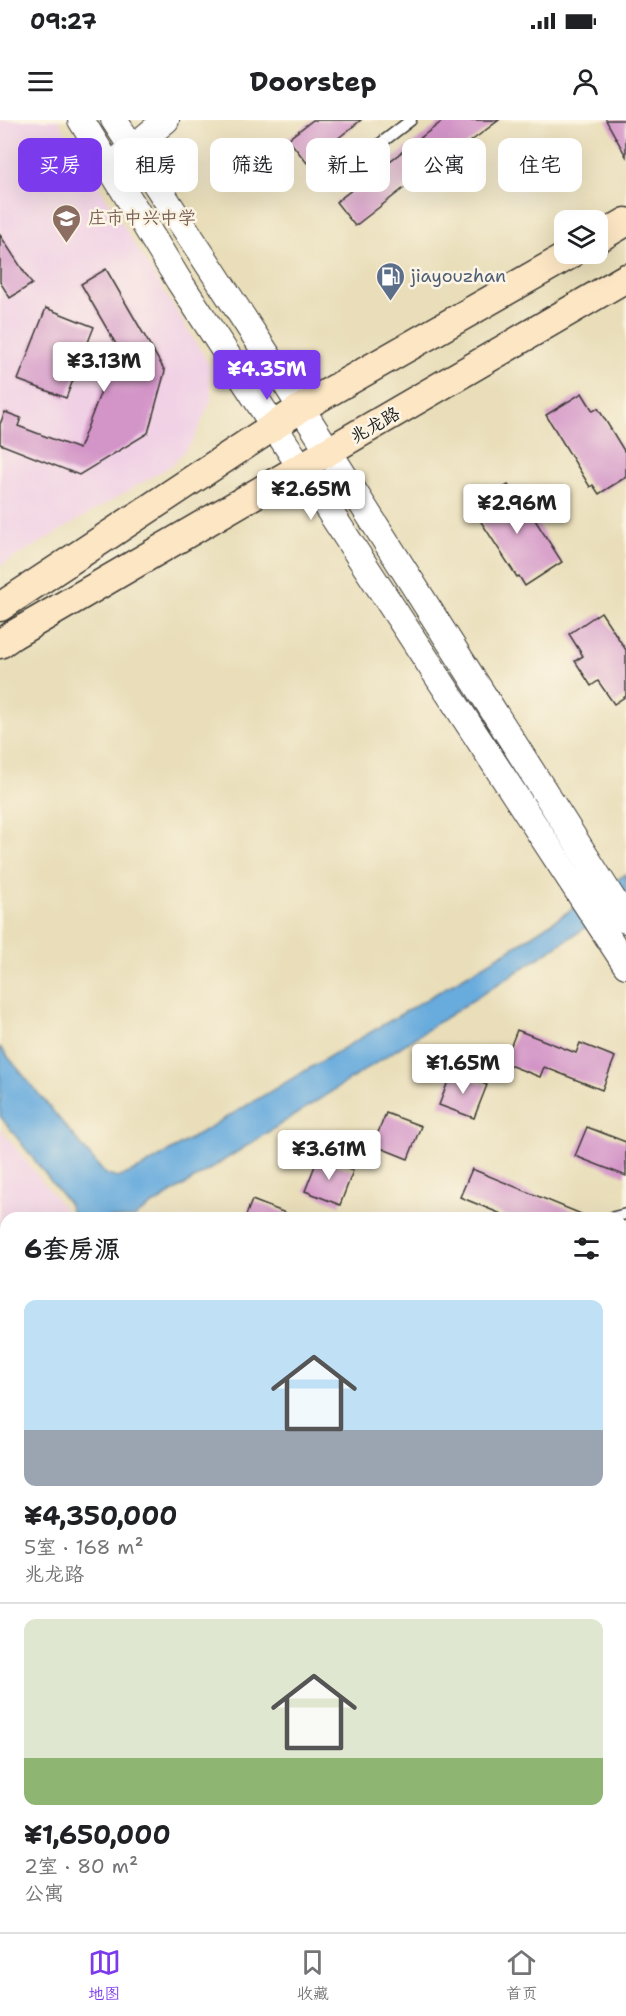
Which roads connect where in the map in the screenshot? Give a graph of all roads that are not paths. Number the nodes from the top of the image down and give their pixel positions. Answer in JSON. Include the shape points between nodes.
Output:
{"nodes":[{"id":1,"x":115,"y":120,"type":"edge"},
{"id":2,"x":166,"y":120,"type":"edge"},
{"id":3,"x":411,"y":120,"type":"edge"},
{"id":4,"x":87,"y":129,"type":"edge"},
{"id":5,"x":126,"y":138,"type":"edge"},
{"id":6,"x":144,"y":138,"type":"edge"},
{"id":7,"x":388,"y":138,"type":"edge"},
{"id":8,"x":114,"y":163,"type":"edge"},
{"id":9,"x":109,"y":167,"type":"junction"},
{"id":10,"x":161,"y":192,"type":"edge"},
{"id":11,"x":626,"y":222,"type":"edge"},
{"id":12,"x":608,"y":233,"type":"edge"},
{"id":13,"x":554,"y":264,"type":"edge"},
{"id":14,"x":626,"y":278,"type":"edge"},
{"id":15,"x":301,"y":408,"type":"junction"},
{"id":16,"x":273,"y":425,"type":"junction"},
{"id":17,"x":329,"y":452,"type":"junction"},
{"id":18,"x":301,"y":467,"type":"junction"},
{"id":19,"x":0,"y":607,"type":"edge"},
{"id":20,"x":0,"y":644,"type":"edge"},
{"id":21,"x":593,"y":890,"type":"junction"},
{"id":22,"x":615,"y":918,"type":"edge"},
{"id":23,"x":626,"y":965,"type":"edge"}],
"edges":[{"from":1,"to":4,"type":"street"},
{"from":1,"to":5,"type":"street"},
{"from":2,"to":6,"type":"street"},
{"from":3,"to":7,"type":"lane"},
{"from":4,"to":9,"type":"street"},
{"from":8,"to":9,"type":"street"},
{"from":9,"to":16,"type":"street"},
{"from":10,"to":15,"type":"street"},
{"from":11,"to":12,"type":"main road"},
{"from":13,"to":15,"type":"main road"},
{"from":14,"to":17,"type":"main road","name":"兆龙路"},
{"from":15,"to":16,"type":"main road"},
{"from":15,"to":17,"type":"street"},
{"from":16,"to":18,"type":"street"},
{"from":16,"to":19,"type":"main road"},
{"from":17,"to":18,"type":"main road","name":"兆龙路"},
{"from":17,"to":21,"type":"street"},
{"from":18,"to":20,"type":"main road","name":"兆龙路"},
{"from":18,"to":21,"type":"street"},
{"from":21,"to":22,"type":"street"},
{"from":22,"to":23,"type":"street"}]}
